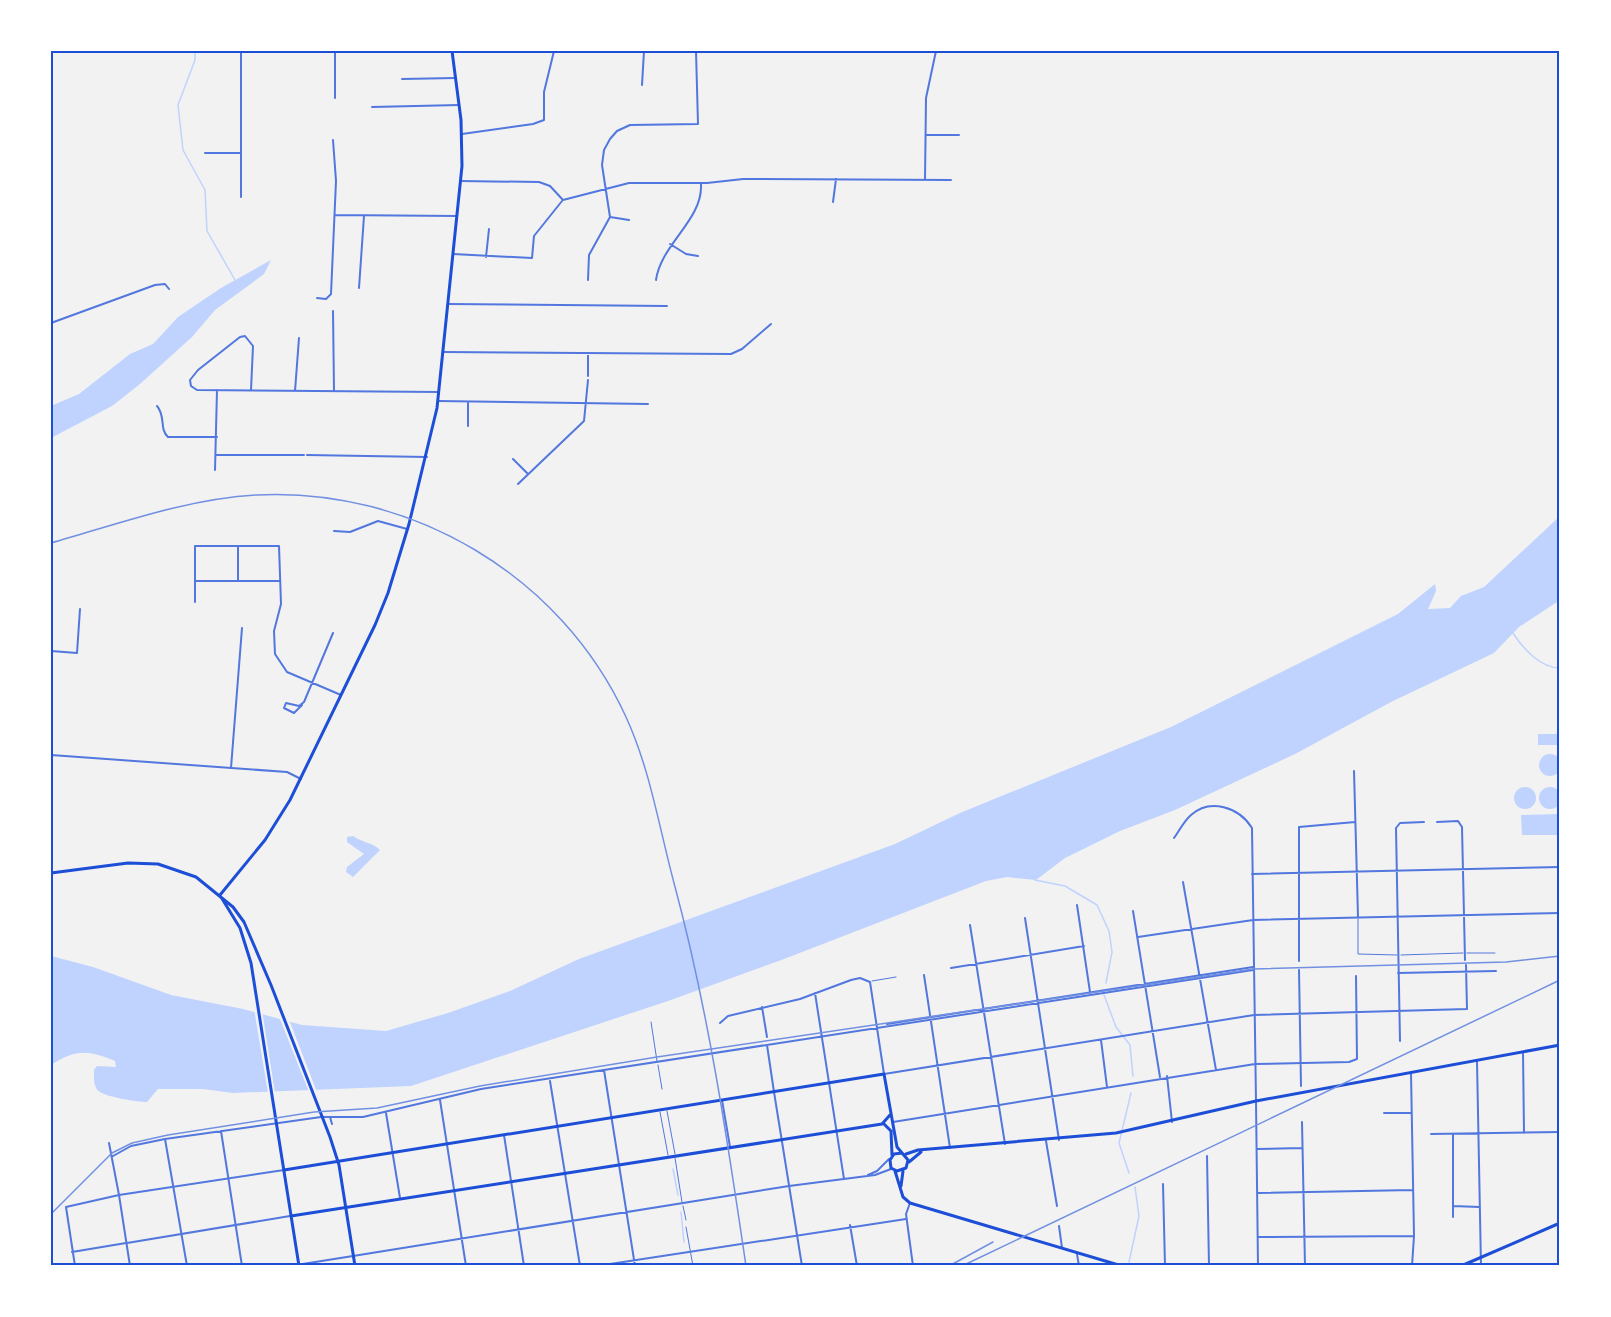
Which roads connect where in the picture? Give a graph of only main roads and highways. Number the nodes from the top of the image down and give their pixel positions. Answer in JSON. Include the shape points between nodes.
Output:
{"nodes":[{"id":1,"x":452,"y":51,"type":"edge"},
{"id":2,"x":51,"y":873,"type":"edge"},
{"id":3,"x":220,"y":895,"type":"junction"},
{"id":4,"x":1560,"y":1045,"type":"edge"},
{"id":5,"x":890,"y":1113,"type":"junction"},
{"id":6,"x":882,"y":1124,"type":"junction"},
{"id":7,"x":923,"y":1151,"type":"junction"},
{"id":8,"x":903,"y":1153,"type":"junction"},
{"id":9,"x":891,"y":1156,"type":"junction"},
{"id":10,"x":338,"y":1161,"type":"junction"},
{"id":11,"x":909,"y":1162,"type":"junction"},
{"id":12,"x":284,"y":1170,"type":"junction"},
{"id":13,"x":894,"y":1170,"type":"junction"},
{"id":14,"x":904,"y":1170,"type":"junction"},
{"id":15,"x":901,"y":1187,"type":"junction"},
{"id":16,"x":345,"y":1207,"type":"junction"},
{"id":17,"x":291,"y":1216,"type":"junction"},
{"id":18,"x":1560,"y":1223,"type":"edge"},
{"id":19,"x":298,"y":1265,"type":"edge"},
{"id":20,"x":355,"y":1266,"type":"edge"},
{"id":21,"x":1122,"y":1266,"type":"edge"},
{"id":22,"x":1461,"y":1266,"type":"edge"}],
"edges":[{"from":1,"to":3,"type":"main road","via":[[462,134],[460,181],[438,401],[427,457],[384,604],[341,695],[301,779],[265,840]]},
{"from":2,"to":3,"type":"main road","via":[[128,863],[158,864],[187,873]]},
{"from":3,"to":10,"type":"main road","via":[[244,922]]},
{"from":3,"to":12,"type":"main road","via":[[240,928],[251,963]]},
{"from":4,"to":7,"type":"main road","via":[[1256,1101],[1116,1133]]},
{"from":5,"to":6,"type":"main road"},
{"from":5,"to":8,"type":"main road","via":[[897,1146]]},
{"from":5,"to":10,"type":"main road","via":[[884,1074]]},
{"from":6,"to":9,"type":"main road","via":[[890,1129]]},
{"from":6,"to":16,"type":"main road"},
{"from":7,"to":8,"type":"main road"},
{"from":7,"to":11,"type":"main road"},
{"from":8,"to":9,"type":"main road"},
{"from":8,"to":11,"type":"main road"},
{"from":9,"to":13,"type":"main road","via":[[889,1163]]},
{"from":10,"to":12,"type":"main road"},
{"from":10,"to":16,"type":"main road"},
{"from":11,"to":14,"type":"main road"},
{"from":12,"to":17,"type":"main road"},
{"from":13,"to":14,"type":"main road"},
{"from":13,"to":15,"type":"main road"},
{"from":14,"to":15,"type":"main road"},
{"from":15,"to":21,"type":"main road","via":[[903,1197],[910,1203]]},
{"from":16,"to":17,"type":"main road"},
{"from":16,"to":20,"type":"main road"},
{"from":17,"to":19,"type":"main road"},
{"from":18,"to":22,"type":"main road"}]}
